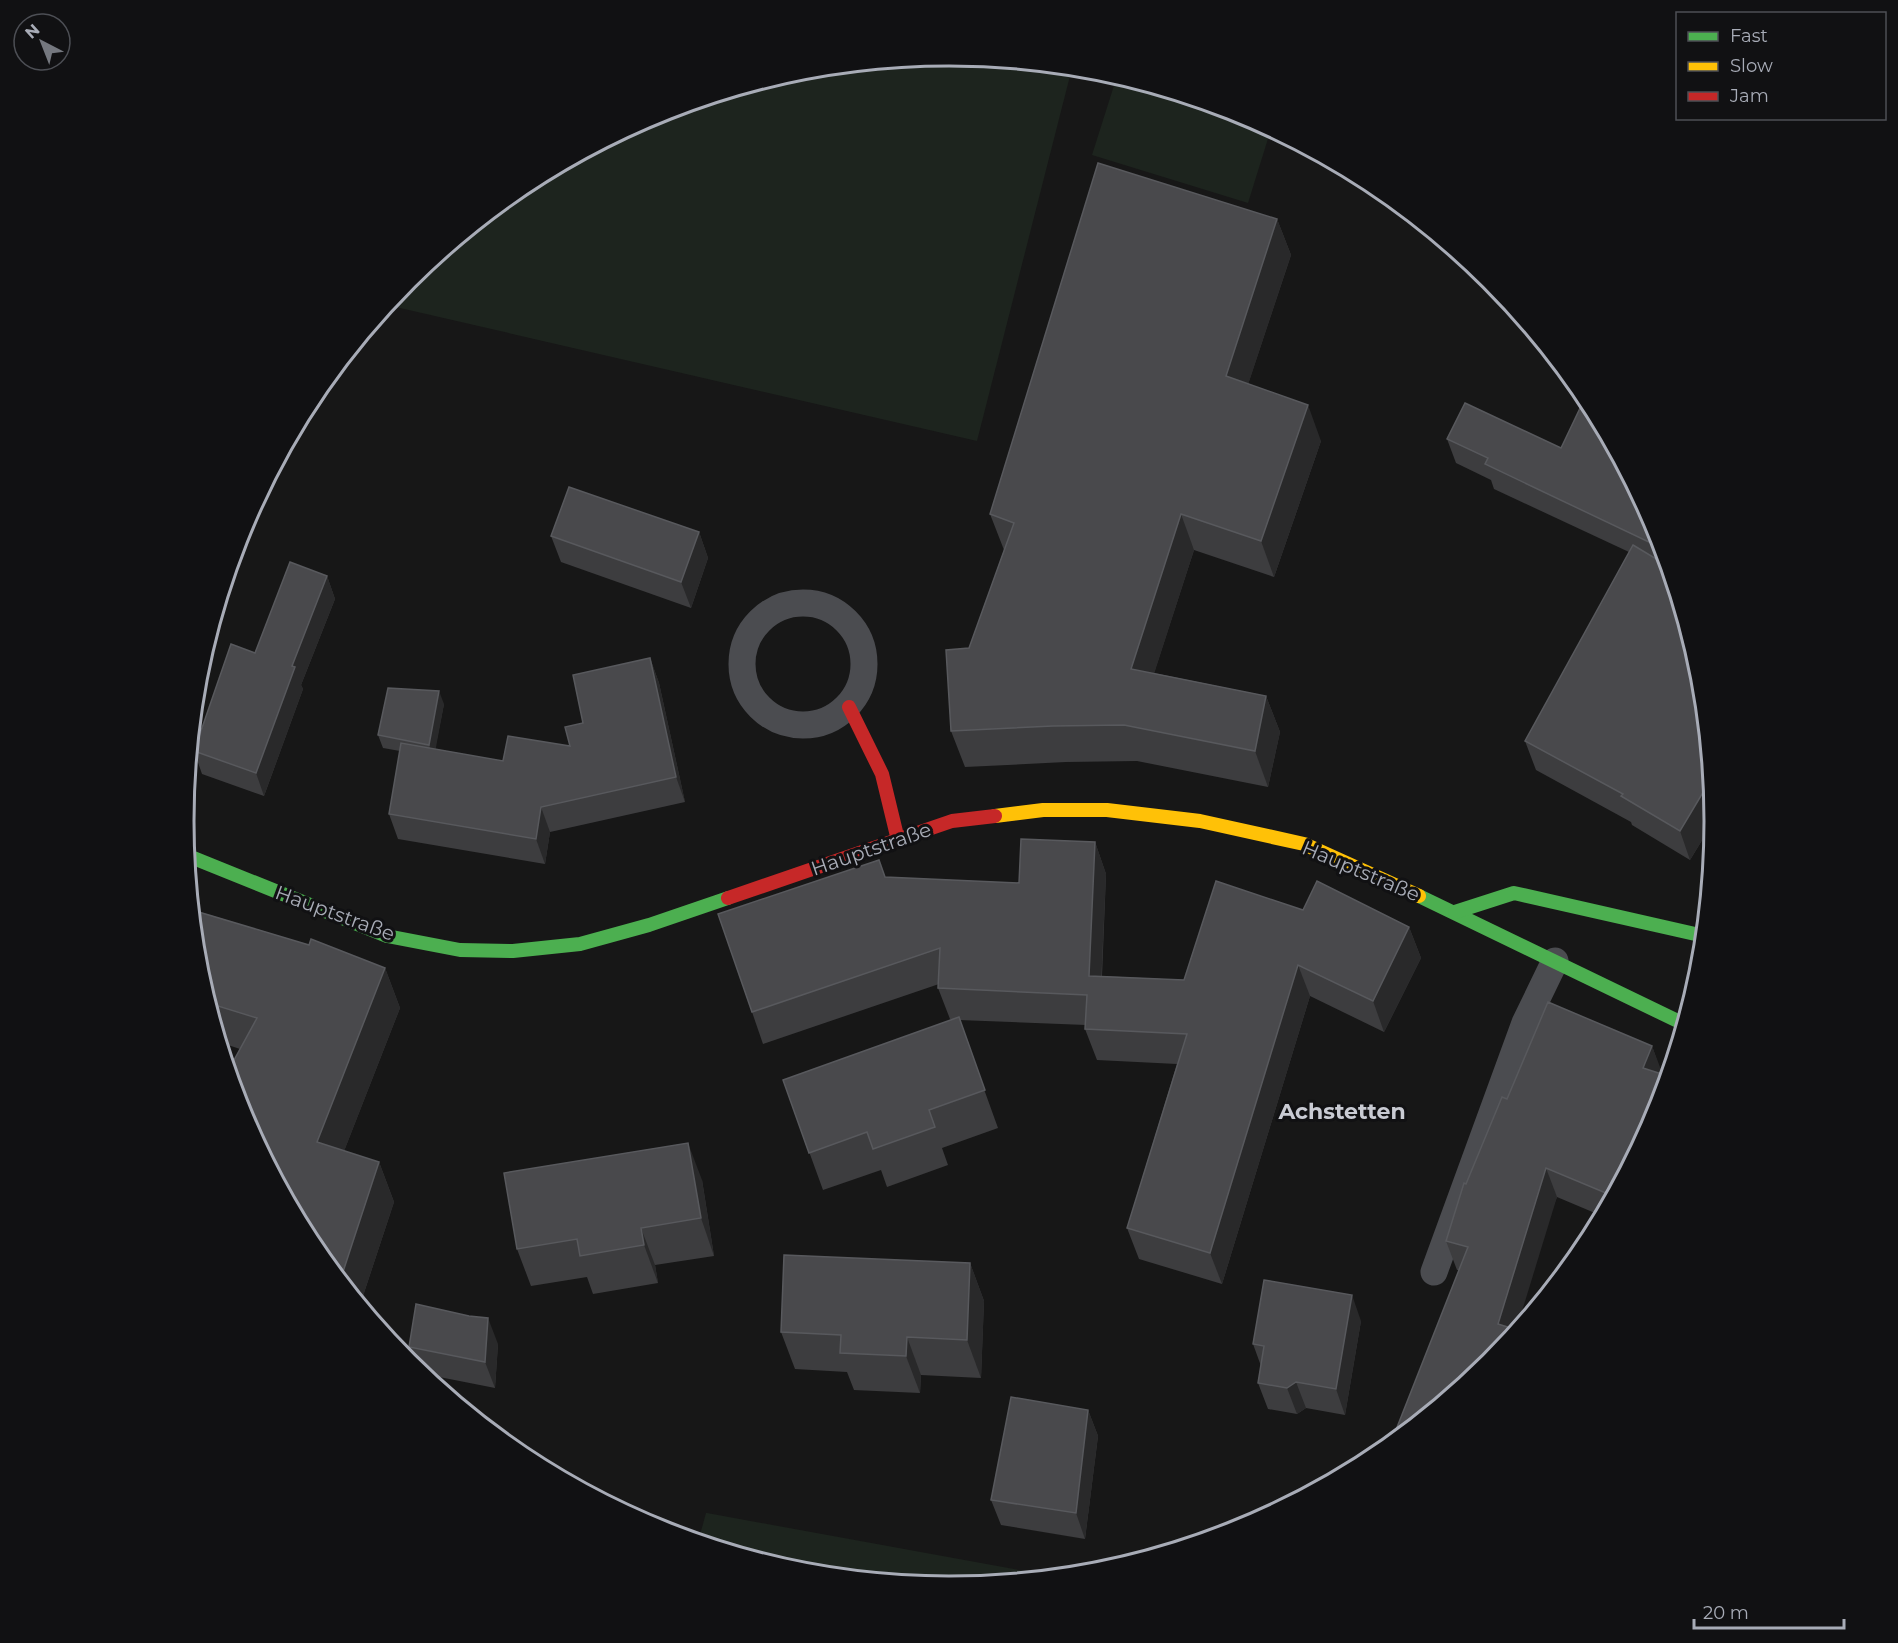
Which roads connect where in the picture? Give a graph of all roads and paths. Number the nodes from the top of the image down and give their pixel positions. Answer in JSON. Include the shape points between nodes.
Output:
{"nodes":[{"id":1,"x":849,"y":707,"type":"junction"},
{"id":2,"x":898,"y":840,"type":"junction"},
{"id":3,"x":195,"y":859,"type":"edge"},
{"id":4,"x":1455,"y":912,"type":"junction"},
{"id":5,"x":1696,"y":934,"type":"edge"},
{"id":6,"x":1555,"y":961,"type":"junction"},
{"id":7,"x":1678,"y":1021,"type":"edge"},
{"id":8,"x":1434,"y":1272,"type":"dead end"}],
"edges":[{"from":1,"to":1,"type":"lane","via":[[866,672],[855,627],[824,604],[786,602],[754,623],[740,659],[749,697],[777,721],[815,726]]},
{"from":1,"to":2,"type":"street","via":[[882,774]]},
{"from":2,"to":3,"type":"street","name":"Hauptstraße","via":[[649,926],[580,944],[513,951],[460,950],[387,936]]},
{"from":2,"to":4,"type":"street","name":"Hauptstraße","via":[[952,821],[1043,810],[1107,810],[1200,821],[1304,844]]},
{"from":4,"to":5,"type":"street","via":[[1514,893]]},
{"from":4,"to":6,"type":"street","name":"Hauptstraße"},
{"from":6,"to":7,"type":"street","name":"Hauptstraße"},
{"from":6,"to":8,"type":"lane","via":[[1525,1023]]}]}
